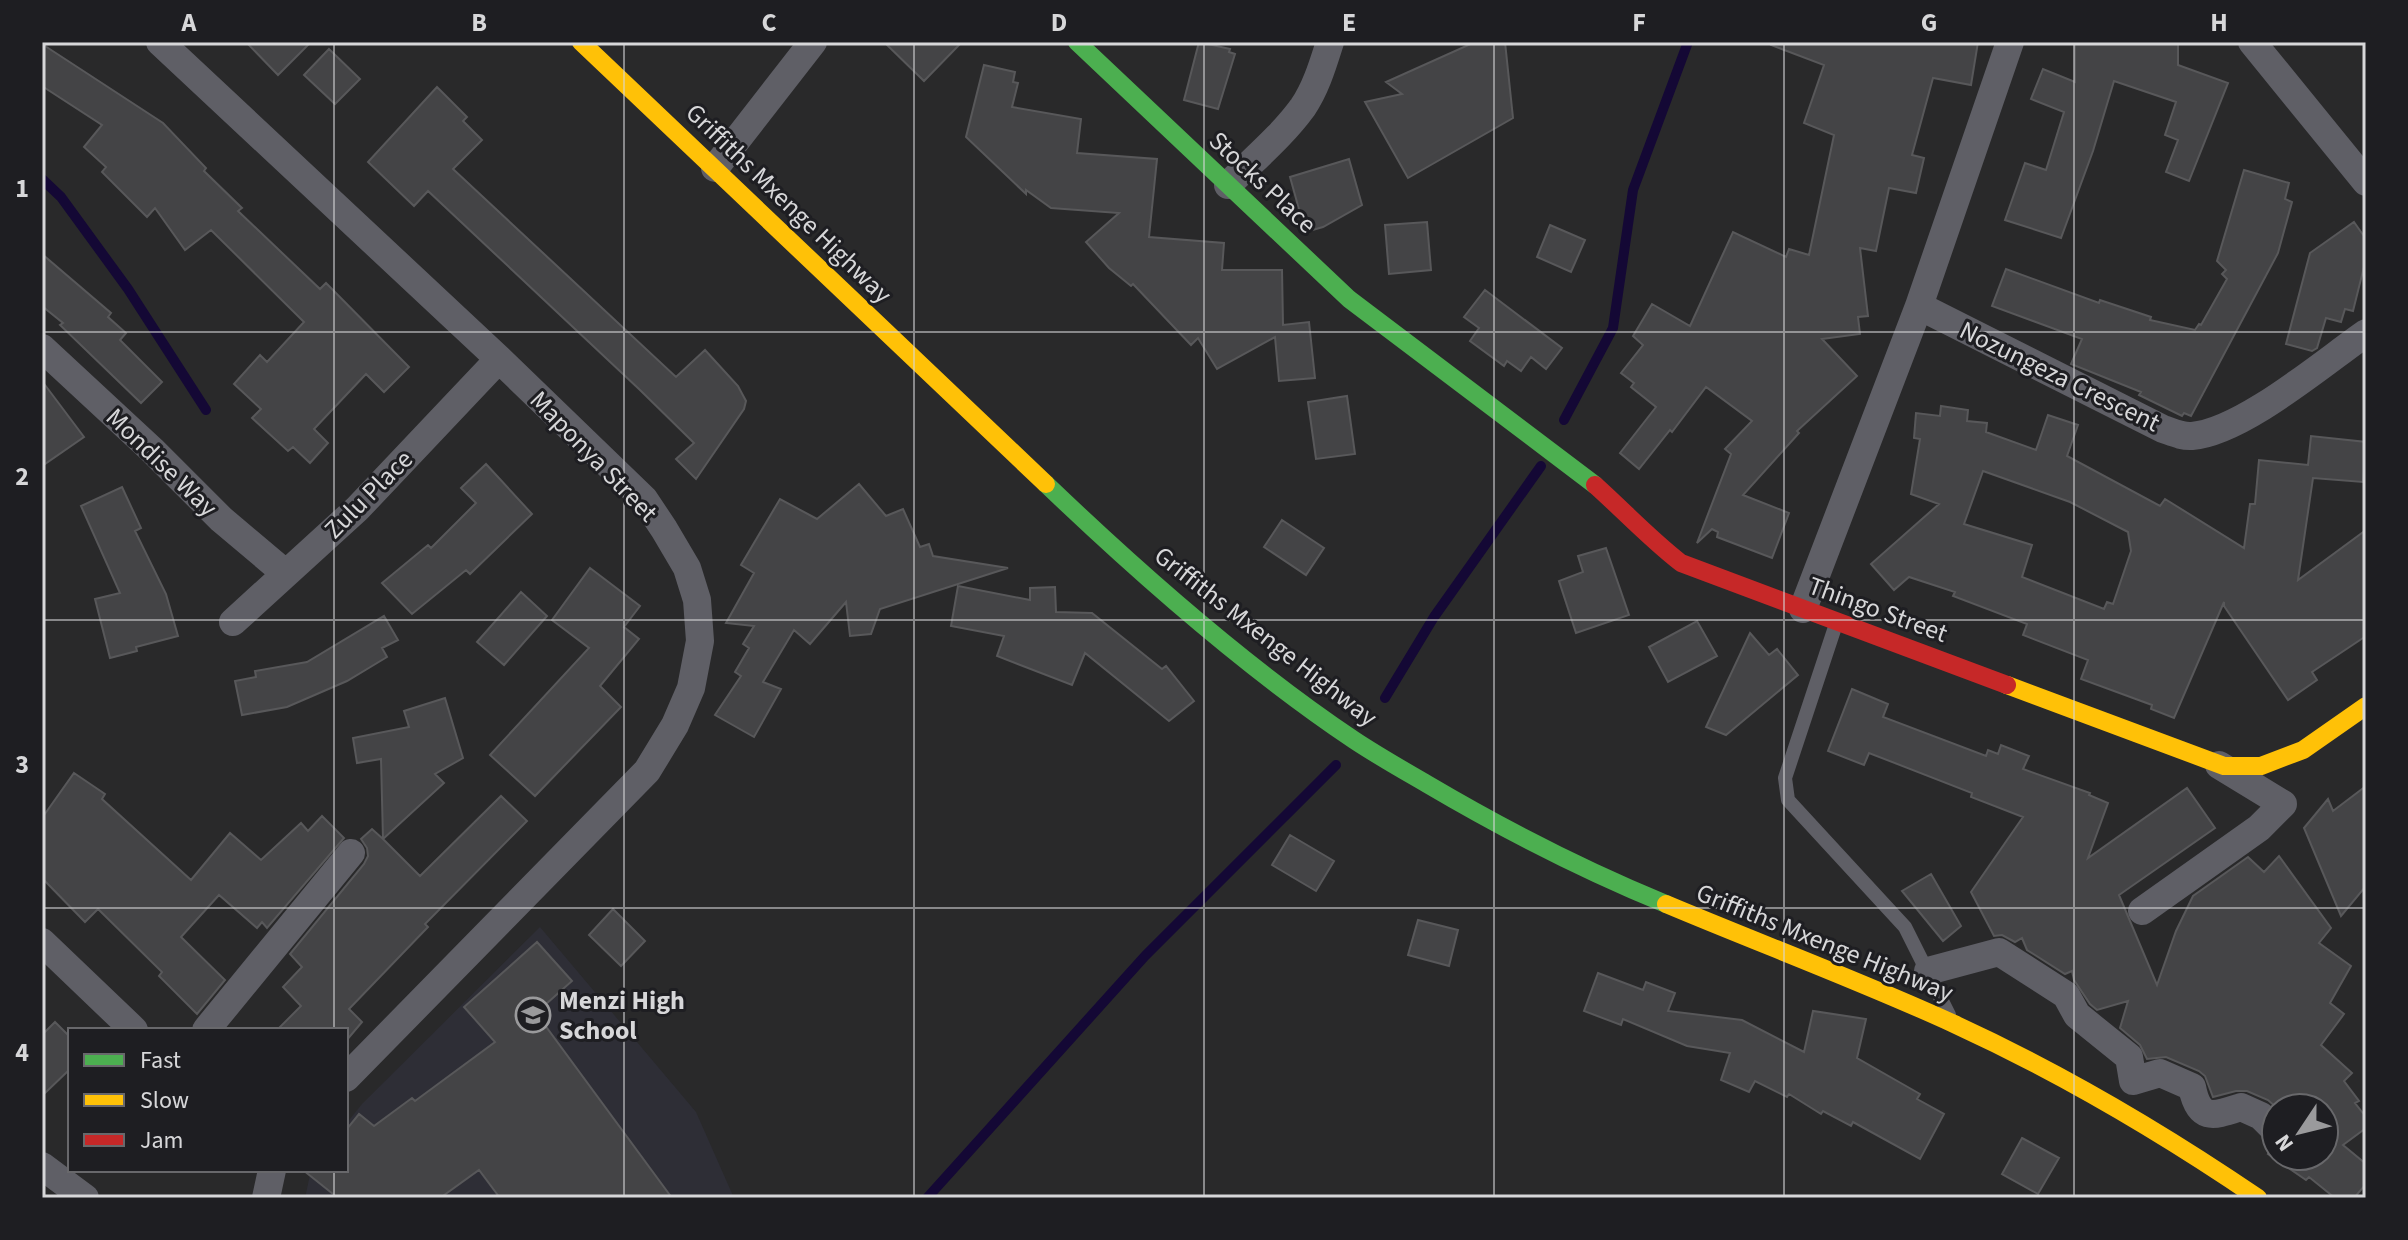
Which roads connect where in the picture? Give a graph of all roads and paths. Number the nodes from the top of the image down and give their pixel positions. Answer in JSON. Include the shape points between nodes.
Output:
{"nodes":[{"id":1,"x":160,"y":42,"type":"edge"},
{"id":2,"x":581,"y":42,"type":"edge"},
{"id":3,"x":813,"y":42,"type":"edge"},
{"id":4,"x":1077,"y":42,"type":"edge"},
{"id":5,"x":1330,"y":42,"type":"edge"},
{"id":6,"x":2010,"y":42,"type":"edge"},
{"id":7,"x":2252,"y":42,"type":"edge"},
{"id":8,"x":715,"y":168,"type":"junction"},
{"id":9,"x":2366,"y":182,"type":"edge"},
{"id":10,"x":1228,"y":185,"type":"junction"},
{"id":11,"x":1919,"y":306,"type":"junction"},
{"id":12,"x":2366,"y":333,"type":"edge"},
{"id":13,"x":42,"y":348,"type":"edge"},
{"id":14,"x":1419,"y":352,"type":"joint"},
{"id":15,"x":499,"y":359,"type":"junction"},
{"id":16,"x":285,"y":573,"type":"junction"},
{"id":17,"x":1803,"y":609,"type":"junction"},
{"id":18,"x":233,"y":622,"type":"dead end"},
{"id":19,"x":1837,"y":622,"type":"junction"},
{"id":20,"x":2366,"y":706,"type":"edge"},
{"id":21,"x":2219,"y":764,"type":"junction"},
{"id":22,"x":351,"y":853,"type":"dead end"},
{"id":23,"x":2142,"y":911,"type":"dead end"},
{"id":24,"x":42,"y":942,"type":"edge"},
{"id":25,"x":1928,"y":971,"type":"junction"},
{"id":26,"x":1952,"y":1023,"type":"junction"},
{"id":27,"x":132,"y":1028,"type":"edge"},
{"id":28,"x":208,"y":1028,"type":"edge"},
{"id":29,"x":348,"y":1076,"type":"edge"},
{"id":30,"x":2260,"y":1116,"type":"edge"},
{"id":31,"x":42,"y":1166,"type":"edge"},
{"id":32,"x":272,"y":1172,"type":"edge"},
{"id":33,"x":85,"y":1198,"type":"edge"},
{"id":34,"x":266,"y":1198,"type":"edge"},
{"id":35,"x":2258,"y":1198,"type":"edge"}],
"edges":[{"from":1,"to":15,"type":"street","name":"Maponya Street"},
{"from":2,"to":8,"type":"street","name":"Griffiths Mxenge Highway"},
{"from":3,"to":8,"type":"street"},
{"from":4,"to":10,"type":"street","name":"Stocks Place"},
{"from":5,"to":10,"type":"street","via":[[1305,105]]},
{"from":6,"to":11,"type":"street"},
{"from":7,"to":9,"type":"street"},
{"from":8,"to":26,"type":"street","name":"Griffiths Mxenge Highway","via":[[1116,551],[1269,678],[1355,741],[1505,830],[1604,879]]},
{"from":10,"to":14,"type":"street","name":"Stocks Place","via":[[1349,299]]},
{"from":11,"to":12,"type":"street","name":"Nozungeza Crescent","via":[[2163,429],[2189,436],[2240,421]]},
{"from":11,"to":17,"type":"street"},
{"from":13,"to":16,"type":"street","name":"Mondise Way"},
{"from":14,"to":17,"type":"street","name":"Thingo Street","via":[[1579,472],[1681,563]]},
{"from":15,"to":16,"type":"street","name":"Zulu Place","via":[[357,509]]},
{"from":15,"to":29,"type":"street","name":"Maponya Street","via":[[644,499],[687,568],[697,600],[700,641],[691,688],[647,771]]},
{"from":16,"to":18,"type":"street","name":"Zulu Place"},
{"from":17,"to":19,"type":"street","name":"Thingo Street"},
{"from":19,"to":21,"type":"street","name":"Thingo Street"},
{"from":19,"to":25,"type":"lane","via":[[1785,778],[1788,800],[1905,927]]},
{"from":20,"to":21,"type":"street","name":"Thingo Street","via":[[2303,750],[2261,766]]},
{"from":21,"to":23,"type":"street","via":[[2283,804],[2259,828]]},
{"from":22,"to":28,"type":"street"},
{"from":24,"to":27,"type":"street"},
{"from":25,"to":26,"type":"lane"},
{"from":25,"to":30,"type":"street","via":[[1999,952],[2066,995],[2077,1015],[2129,1057],[2133,1081],[2160,1073],[2192,1087],[2204,1113],[2215,1116],[2241,1107]]},
{"from":26,"to":35,"type":"street","name":"Griffiths Mxenge Highway","via":[[2186,1149]]},
{"from":31,"to":33,"type":"street"},
{"from":32,"to":34,"type":"street"}]}
